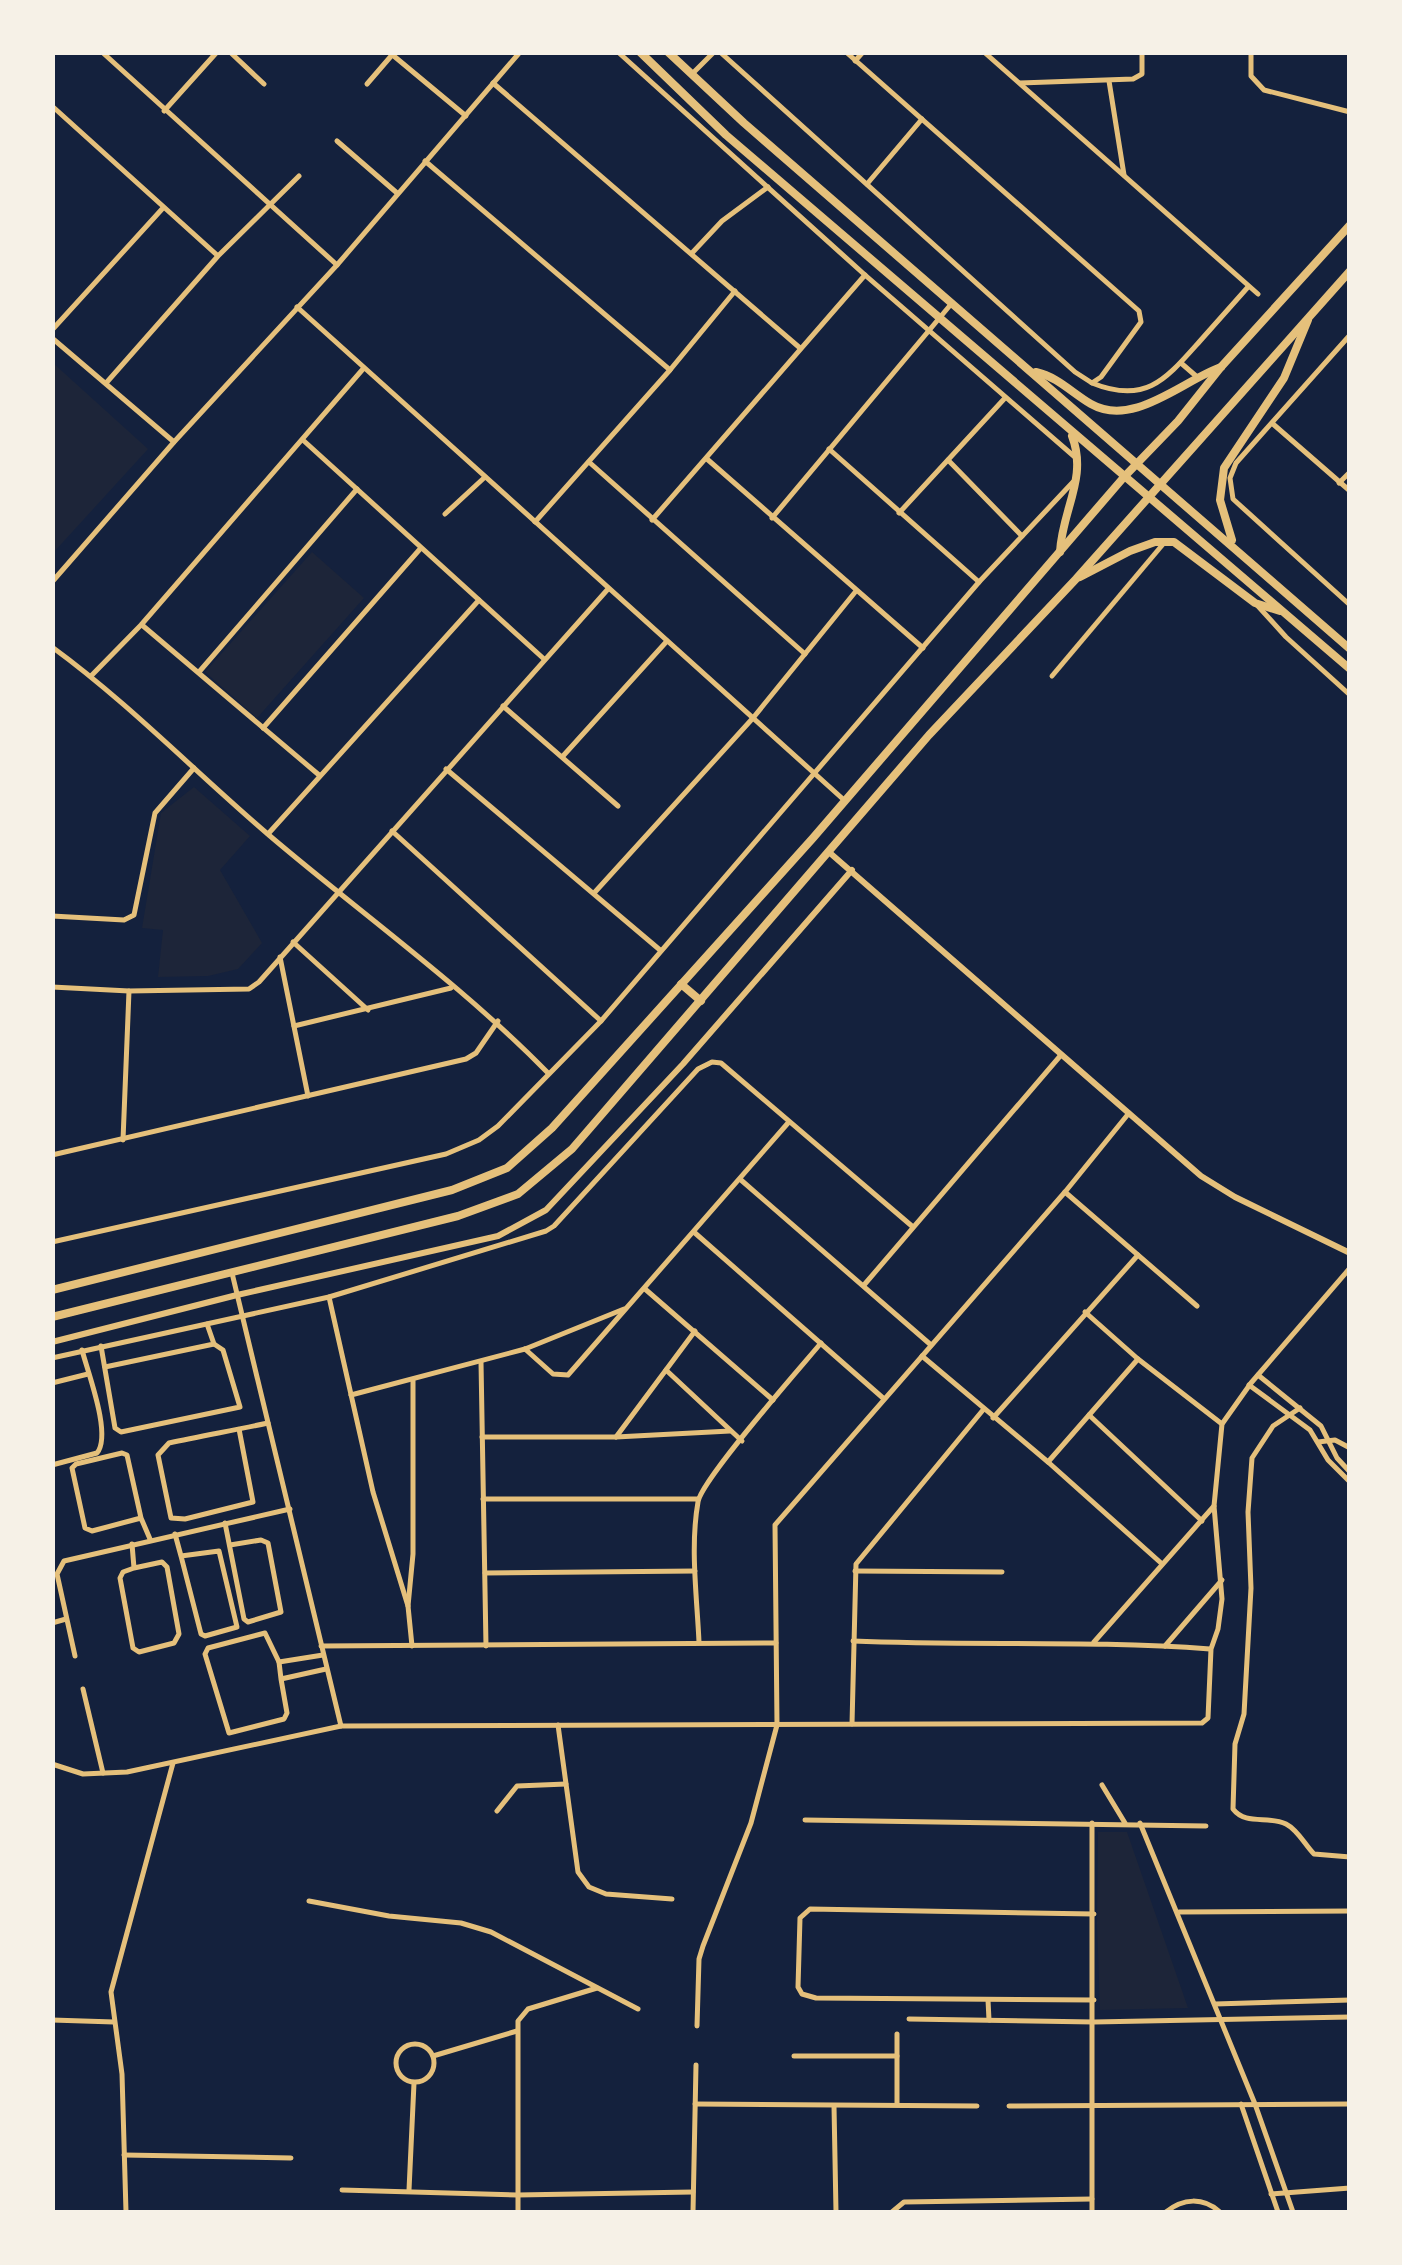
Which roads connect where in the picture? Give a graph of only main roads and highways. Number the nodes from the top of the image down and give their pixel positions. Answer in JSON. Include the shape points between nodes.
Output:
{"nodes":[{"id":1,"x":640,"y":52,"type":"edge"},
{"id":2,"x":668,"y":52,"type":"edge"},
{"id":3,"x":1350,"y":225,"type":"edge"},
{"id":4,"x":1350,"y":270,"type":"edge"},
{"id":5,"x":1309,"y":315,"type":"junction"},
{"id":6,"x":1222,"y":367,"type":"junction"},
{"id":7,"x":1032,"y":371,"type":"junction"},
{"id":8,"x":1070,"y":432,"type":"junction"},
{"id":9,"x":1138,"y":464,"type":"junction"},
{"id":10,"x":1124,"y":477,"type":"junction"},
{"id":11,"x":1160,"y":483,"type":"junction"},
{"id":12,"x":1147,"y":498,"type":"junction"},
{"id":13,"x":1233,"y":544,"type":"junction"},
{"id":14,"x":1060,"y":552,"type":"junction"},
{"id":15,"x":1076,"y":579,"type":"junction"},
{"id":16,"x":1284,"y":613,"type":"junction"},
{"id":17,"x":1350,"y":649,"type":"edge"},
{"id":18,"x":1350,"y":669,"type":"edge"},
{"id":19,"x":913,"y":722,"type":"junction"},
{"id":20,"x":929,"y":736,"type":"junction"},
{"id":21,"x":894,"y":744,"type":"junction"},
{"id":22,"x":910,"y":758,"type":"junction"},
{"id":23,"x":682,"y":984,"type":"junction"},
{"id":24,"x":701,"y":1001,"type":"junction"},
{"id":25,"x":52,"y":1290,"type":"edge"},
{"id":26,"x":52,"y":1317,"type":"edge"}],
"edges":[{"from":1,"to":8,"type":"main road","via":[[726,135]]},
{"from":2,"to":7,"type":"main road"},
{"from":3,"to":6,"type":"main road"},
{"from":4,"to":5,"type":"main road"},
{"from":5,"to":11,"type":"main road"},
{"from":5,"to":13,"type":"main road","via":[[1284,378],[1224,468],[1220,500]]},
{"from":6,"to":7,"type":"main road","via":[[1121,412],[1090,404]]},
{"from":6,"to":9,"type":"main road"},
{"from":7,"to":9,"type":"main road"},
{"from":8,"to":10,"type":"main road"},
{"from":8,"to":14,"type":"main road","via":[[1078,477]]},
{"from":9,"to":10,"type":"main road"},
{"from":9,"to":11,"type":"main road"},
{"from":10,"to":12,"type":"main road"},
{"from":10,"to":14,"type":"main road"},
{"from":11,"to":12,"type":"main road"},
{"from":11,"to":13,"type":"main road"},
{"from":12,"to":15,"type":"main road"},
{"from":12,"to":16,"type":"main road"},
{"from":13,"to":17,"type":"main road"},
{"from":14,"to":19,"type":"main road"},
{"from":15,"to":16,"type":"main road","via":[[1166,541],[1186,548],[1254,603]]},
{"from":15,"to":20,"type":"main road"},
{"from":16,"to":18,"type":"main road"},
{"from":19,"to":20,"type":"main road"},
{"from":19,"to":21,"type":"main road"},
{"from":20,"to":22,"type":"main road"},
{"from":21,"to":22,"type":"main road"},
{"from":21,"to":23,"type":"main road"},
{"from":22,"to":24,"type":"main road"},
{"from":23,"to":24,"type":"main road"},
{"from":23,"to":25,"type":"main road","via":[[552,1128],[507,1168],[452,1190]]},
{"from":24,"to":26,"type":"main road","via":[[572,1149],[518,1194],[458,1216]]}]}
